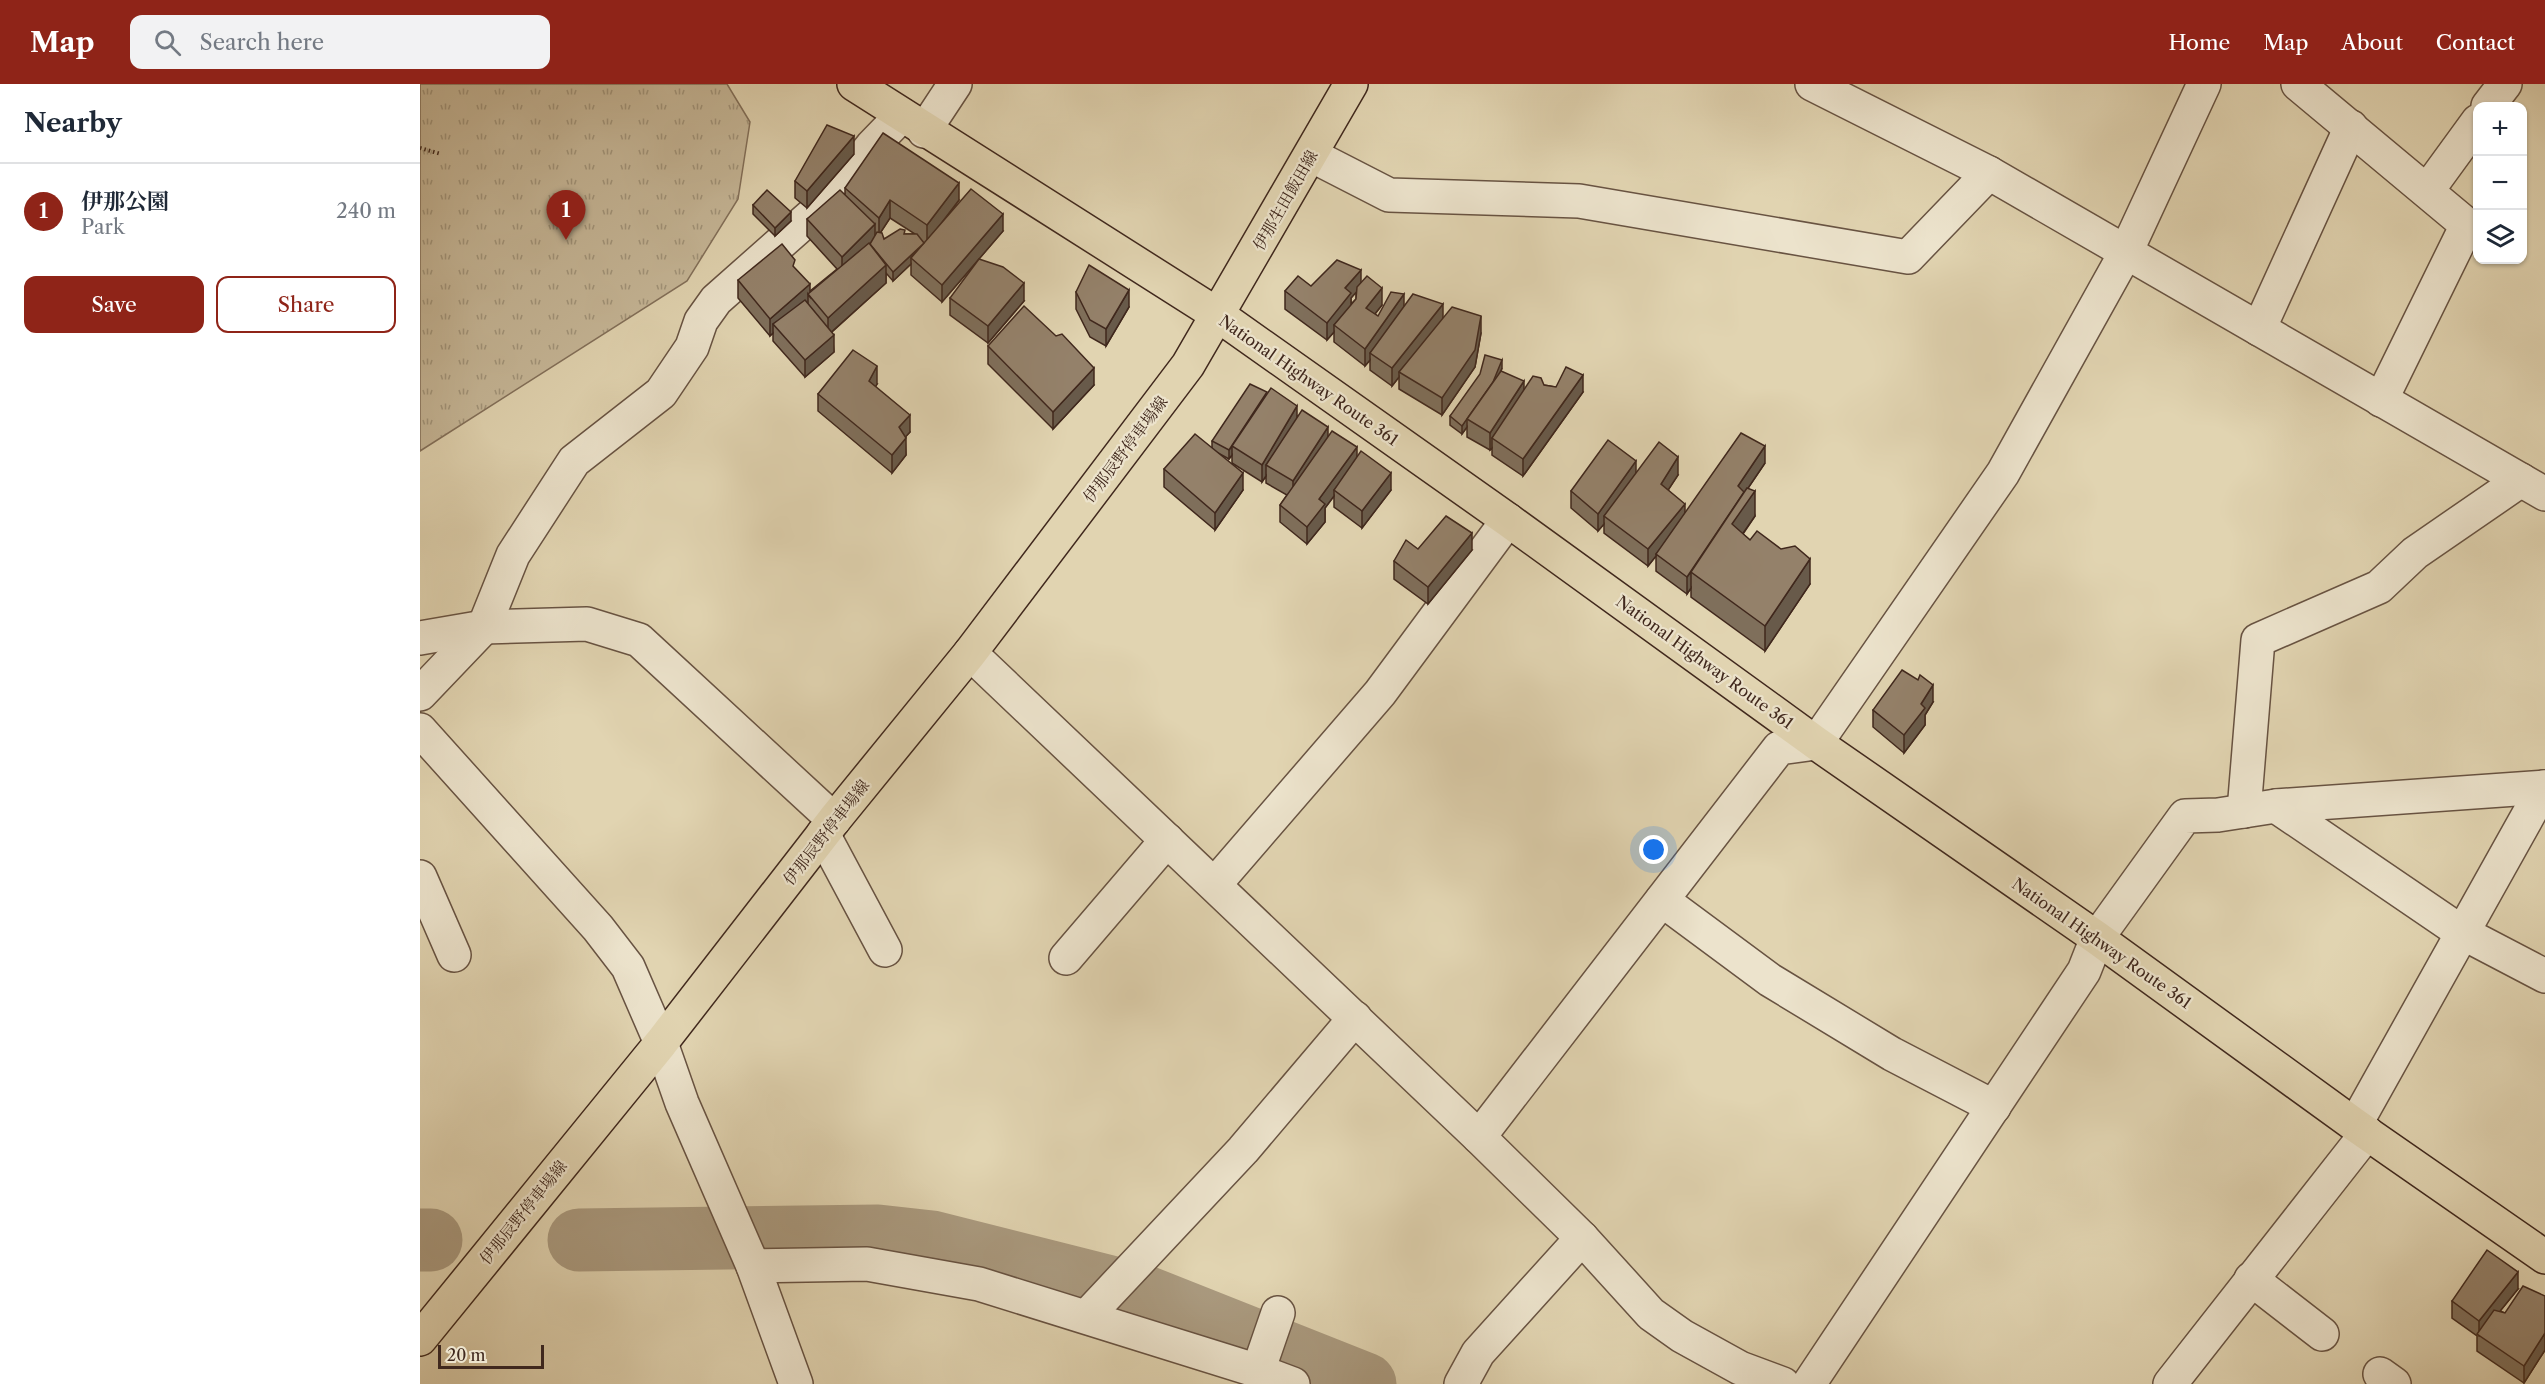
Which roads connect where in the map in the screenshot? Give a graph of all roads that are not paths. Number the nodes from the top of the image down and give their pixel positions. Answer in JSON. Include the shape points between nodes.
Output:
{"nodes":[{"id":1,"x":854,"y":84,"type":"edge"},
{"id":2,"x":955,"y":84,"type":"edge"},
{"id":3,"x":1351,"y":84,"type":"edge"},
{"id":4,"x":1812,"y":84,"type":"edge"},
{"id":5,"x":2204,"y":84,"type":"edge"},
{"id":6,"x":2298,"y":84,"type":"edge"},
{"id":7,"x":2505,"y":84,"type":"edge"},
{"id":8,"x":2491,"y":102,"type":"edge"},
{"id":9,"x":913,"y":123,"type":"junction"},
{"id":10,"x":2350,"y":127,"type":"junction"},
{"id":11,"x":2473,"y":128,"type":"edge"},
{"id":12,"x":1311,"y":155,"type":"junction"},
{"id":13,"x":1989,"y":173,"type":"junction"},
{"id":14,"x":2427,"y":191,"type":"junction"},
{"id":15,"x":2126,"y":254,"type":"junction"},
{"id":16,"x":1218,"y":315,"type":"junction"},
{"id":17,"x":2259,"y":329,"type":"junction"},
{"id":18,"x":2381,"y":400,"type":"junction"},
{"id":19,"x":2533,"y":487,"type":"edge"},
{"id":20,"x":1508,"y":520,"type":"junction"},
{"id":21,"x":484,"y":627,"type":"junction"},
{"id":22,"x":420,"y":638,"type":"edge"},
{"id":23,"x":970,"y":653,"type":"junction"},
{"id":24,"x":420,"y":694,"type":"edge"},
{"id":25,"x":420,"y":730,"type":"edge"},
{"id":26,"x":1816,"y":743,"type":"junction"},
{"id":27,"x":2545,"y":787,"type":"edge"},
{"id":28,"x":2276,"y":806,"type":"junction"},
{"id":29,"x":2244,"y":811,"type":"junction"},
{"id":30,"x":829,"y":827,"type":"junction"},
{"id":31,"x":1167,"y":840,"type":"junction"},
{"id":32,"x":420,"y":877,"type":"edge"},
{"id":33,"x":1215,"y":884,"type":"junction"},
{"id":34,"x":1662,"y":900,"type":"junction"},
{"id":35,"x":2461,"y":932,"type":"junction"},
{"id":36,"x":2097,"y":938,"type":"junction"},
{"id":37,"x":885,"y":950,"type":"dead end"},
{"id":38,"x":454,"y":955,"type":"dead end"},
{"id":39,"x":1066,"y":958,"type":"dead end"},
{"id":40,"x":2545,"y":976,"type":"edge"},
{"id":41,"x":1355,"y":1018,"type":"junction"},
{"id":42,"x":661,"y":1043,"type":"junction"},
{"id":43,"x":1994,"y":1107,"type":"junction"},
{"id":44,"x":2361,"y":1129,"type":"junction"},
{"id":45,"x":1479,"y":1137,"type":"junction"},
{"id":46,"x":1582,"y":1238,"type":"junction"},
{"id":47,"x":2545,"y":1257,"type":"edge"},
{"id":48,"x":750,"y":1259,"type":"junction"},
{"id":49,"x":2251,"y":1279,"type":"junction"},
{"id":50,"x":1278,"y":1313,"type":"dead end"},
{"id":51,"x":1087,"y":1316,"type":"junction"},
{"id":52,"x":2322,"y":1334,"type":"dead end"},
{"id":53,"x":420,"y":1339,"type":"edge"},
{"id":54,"x":1258,"y":1371,"type":"junction"},
{"id":55,"x":796,"y":1384,"type":"edge"},
{"id":56,"x":1293,"y":1384,"type":"edge"},
{"id":57,"x":1461,"y":1384,"type":"edge"},
{"id":58,"x":1783,"y":1384,"type":"edge"},
{"id":59,"x":1809,"y":1384,"type":"edge"},
{"id":60,"x":2170,"y":1384,"type":"edge"}],
"edges":[{"from":1,"to":9,"type":"main road","name":"National Highway Route 361"},
{"from":2,"to":9,"type":"street"},
{"from":3,"to":12,"type":"main road","name":"伊那生田飯田線"},
{"from":4,"to":13,"type":"street"},
{"from":5,"to":15,"type":"street"},
{"from":6,"to":10,"type":"street"},
{"from":7,"to":8,"type":"street"},
{"from":9,"to":16,"type":"main road","name":"National Highway Route 361"},
{"from":9,"to":21,"type":"street","via":[[872,146],[828,201],[716,300],[700,321],[692,347],[661,393],[574,461],[513,555]]},
{"from":10,"to":14,"type":"street"},
{"from":10,"to":17,"type":"street"},
{"from":11,"to":14,"type":"street"},
{"from":12,"to":13,"type":"street","via":[[1389,195],[1579,201],[1908,257]]},
{"from":12,"to":16,"type":"main road","name":"伊那生田飯田線"},
{"from":13,"to":15,"type":"street"},
{"from":14,"to":18,"type":"street","via":[[2467,225]]},
{"from":15,"to":17,"type":"street"},
{"from":15,"to":26,"type":"street","via":[[2003,473]]},
{"from":16,"to":20,"type":"main road","name":"National Highway Route 361"},
{"from":16,"to":23,"type":"main road","name":"伊那辰野停車場線","via":[[1188,365]]},
{"from":17,"to":18,"type":"street"},
{"from":18,"to":19,"type":"street"},
{"from":19,"to":29,"type":"street","via":[[2415,553],[2379,587],[2258,640]]},
{"from":20,"to":26,"type":"main road","name":"National Highway Route 361"},
{"from":20,"to":33,"type":"street","via":[[1380,693]]},
{"from":21,"to":22,"type":"street"},
{"from":21,"to":24,"type":"street"},
{"from":21,"to":30,"type":"street","via":[[588,624],[639,640]]},
{"from":23,"to":30,"type":"main road","name":"伊那辰野停車場線"},
{"from":23,"to":31,"type":"street"},
{"from":25,"to":42,"type":"street","via":[[598,928],[628,967]]},
{"from":26,"to":34,"type":"street","via":[[1779,748]]},
{"from":26,"to":36,"type":"main road","name":"National Highway Route 361"},
{"from":27,"to":28,"type":"street"},
{"from":27,"to":35,"type":"street"},
{"from":28,"to":29,"type":"street"},
{"from":28,"to":35,"type":"street"},
{"from":29,"to":36,"type":"street","via":[[2185,816]]},
{"from":30,"to":37,"type":"street"},
{"from":30,"to":42,"type":"main road","name":"伊那辰野停車場線"},
{"from":31,"to":33,"type":"street"},
{"from":31,"to":39,"type":"street"},
{"from":32,"to":38,"type":"street"},
{"from":33,"to":41,"type":"street"},
{"from":34,"to":43,"type":"street","via":[[1770,980],[1893,1054]]},
{"from":34,"to":45,"type":"street"},
{"from":35,"to":40,"type":"street"},
{"from":35,"to":44,"type":"street"},
{"from":36,"to":43,"type":"street","via":[[2084,971]]},
{"from":36,"to":44,"type":"main road","name":"National Highway Route 361"},
{"from":41,"to":45,"type":"street"},
{"from":41,"to":51,"type":"street","via":[[1243,1150]]},
{"from":42,"to":48,"type":"street","via":[[682,1103]]},
{"from":42,"to":53,"type":"main road","name":"伊那辰野停車場線"},
{"from":43,"to":59,"type":"street"},
{"from":44,"to":47,"type":"main road","name":"National Highway Route 361"},
{"from":44,"to":49,"type":"street"},
{"from":45,"to":46,"type":"street"},
{"from":46,"to":57,"type":"street","via":[[1478,1353]]},
{"from":46,"to":58,"type":"street","via":[[1651,1314],[1740,1368]]},
{"from":48,"to":51,"type":"street","via":[[867,1264],[979,1284]]},
{"from":48,"to":55,"type":"street"},
{"from":49,"to":52,"type":"street"},
{"from":49,"to":60,"type":"street"},
{"from":50,"to":54,"type":"street"},
{"from":51,"to":54,"type":"street"},
{"from":54,"to":56,"type":"street"}]}
